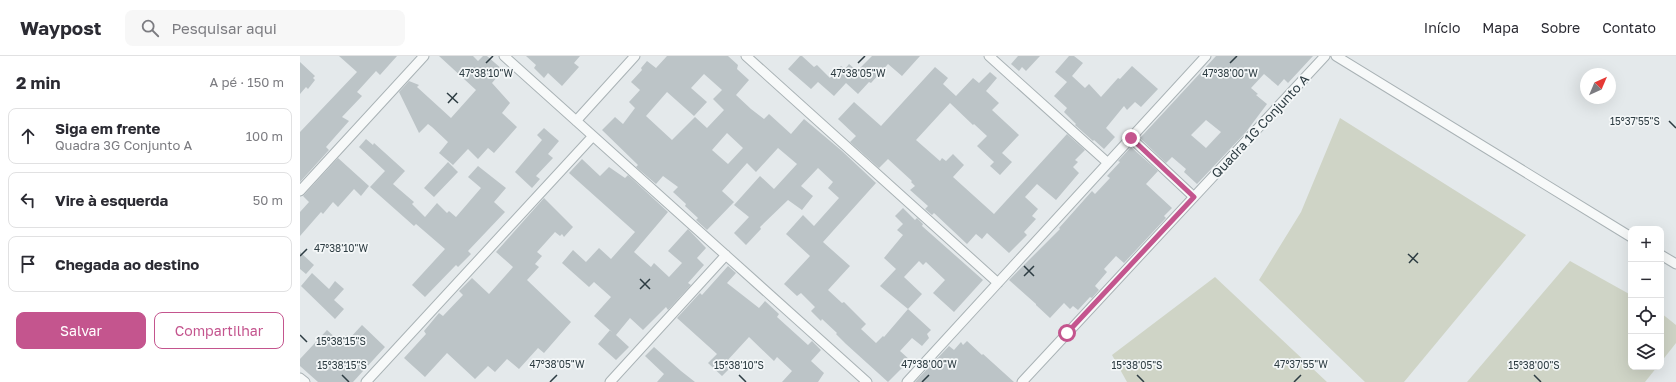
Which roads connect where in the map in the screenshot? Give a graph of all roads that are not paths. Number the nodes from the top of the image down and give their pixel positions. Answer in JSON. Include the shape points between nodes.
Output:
{"nodes":[{"id":1,"x":424,"y":56,"type":"edge"},
{"id":2,"x":504,"y":56,"type":"edge"},
{"id":3,"x":635,"y":56,"type":"edge"},
{"id":4,"x":746,"y":56,"type":"edge"},
{"id":5,"x":989,"y":56,"type":"edge"},
{"id":6,"x":1206,"y":56,"type":"edge"},
{"id":7,"x":1325,"y":56,"type":"edge"},
{"id":8,"x":1336,"y":56,"type":"edge"},
{"id":9,"x":576,"y":121,"type":"junction"},
{"id":10,"x":593,"y":136,"type":"junction"},
{"id":11,"x":1131,"y":138,"type":"junction"},
{"id":12,"x":1108,"y":163,"type":"junction"},
{"id":13,"x":300,"y":191,"type":"edge"},
{"id":14,"x":1194,"y":197,"type":"junction"},
{"id":15,"x":1628,"y":235,"type":"edge"},
{"id":16,"x":726,"y":255,"type":"junction"},
{"id":17,"x":1664,"y":257,"type":"edge"},
{"id":18,"x":1676,"y":264,"type":"edge"},
{"id":19,"x":998,"y":283,"type":"junction"},
{"id":20,"x":300,"y":378,"type":"edge"},
{"id":21,"x":305,"y":382,"type":"edge"},
{"id":22,"x":366,"y":382,"type":"edge"},
{"id":23,"x":610,"y":382,"type":"edge"},
{"id":24,"x":867,"y":382,"type":"edge"},
{"id":25,"x":907,"y":382,"type":"edge"},
{"id":26,"x":1022,"y":382,"type":"edge"}],
"edges":[{"from":1,"to":13,"type":"street"},
{"from":2,"to":9,"type":"street"},
{"from":3,"to":9,"type":"street"},
{"from":4,"to":19,"type":"street"},
{"from":5,"to":12,"type":"street"},
{"from":6,"to":11,"type":"street"},
{"from":7,"to":14,"type":"street","name":"Quadra 1G Conjunto A"},
{"from":8,"to":15,"type":"street"},
{"from":9,"to":10,"type":"street"},
{"from":10,"to":16,"type":"street"},
{"from":10,"to":22,"type":"street"},
{"from":11,"to":12,"type":"street"},
{"from":11,"to":14,"type":"street"},
{"from":12,"to":19,"type":"street"},
{"from":14,"to":26,"type":"street","name":"Quadra 1G Conjunto A"},
{"from":16,"to":23,"type":"street"},
{"from":16,"to":24,"type":"street"},
{"from":17,"to":18,"type":"street"},
{"from":19,"to":25,"type":"street"},
{"from":20,"to":21,"type":"street"}]}
